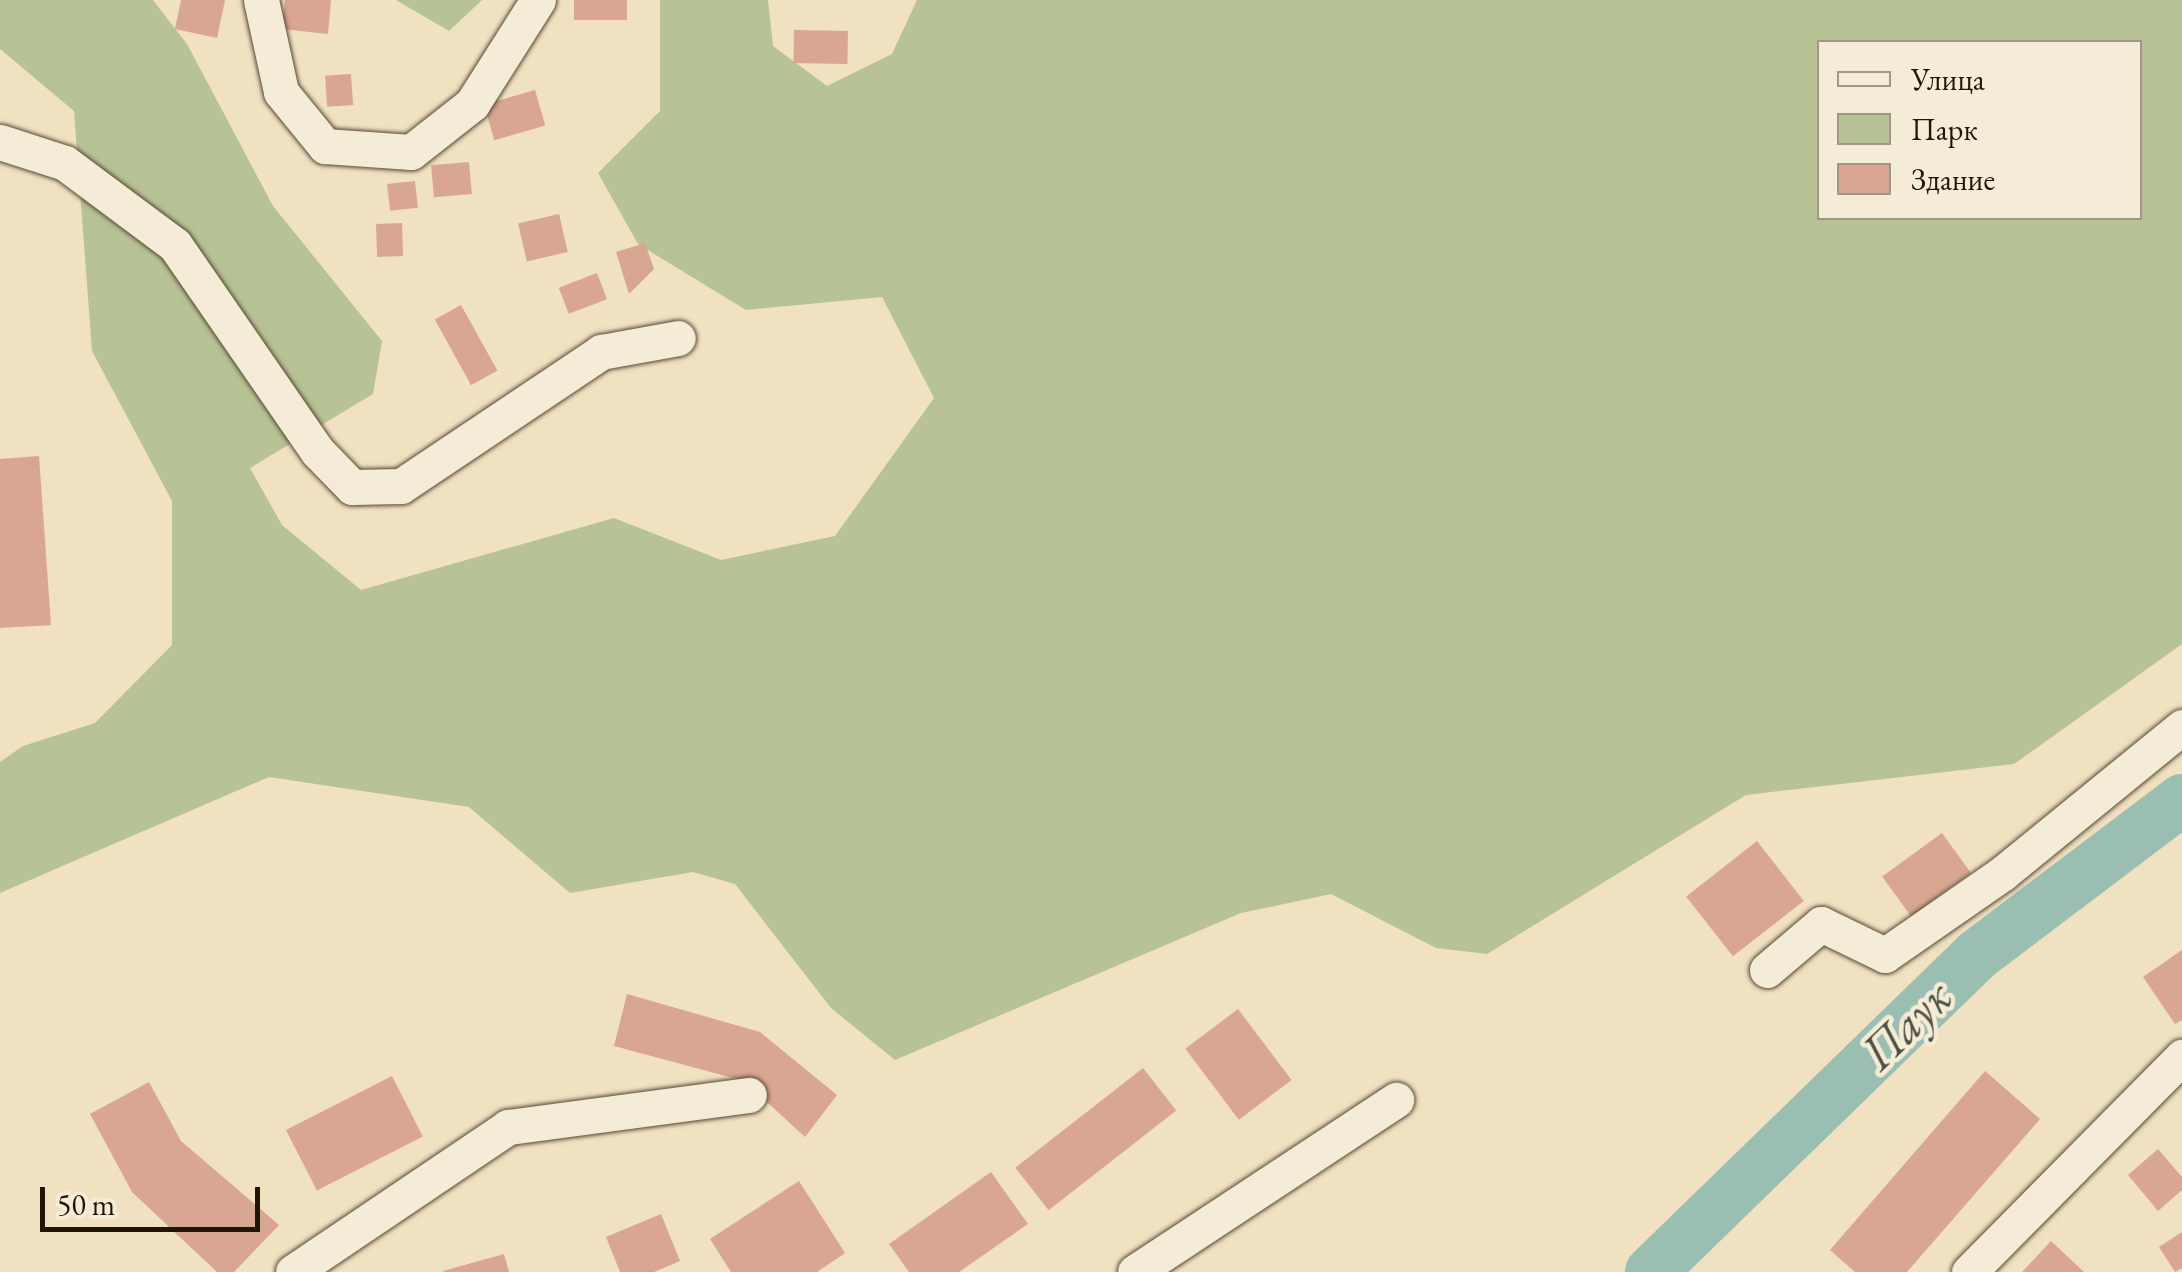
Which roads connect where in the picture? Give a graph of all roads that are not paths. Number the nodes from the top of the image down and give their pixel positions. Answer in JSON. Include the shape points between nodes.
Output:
{"nodes":[{"id":1,"x":261,"y":0,"type":"edge"},
{"id":2,"x":538,"y":0,"type":"edge"},
{"id":3,"x":0,"y":142,"type":"edge"},
{"id":4,"x":678,"y":338,"type":"dead end"},
{"id":5,"x":2182,"y":728,"type":"edge"},
{"id":6,"x":1767,"y":970,"type":"dead end"},
{"id":7,"x":2182,"y":1057,"type":"edge"},
{"id":8,"x":748,"y":1095,"type":"dead end"},
{"id":9,"x":1396,"y":1100,"type":"dead end"},
{"id":10,"x":293,"y":1272,"type":"edge"},
{"id":11,"x":1135,"y":1272,"type":"edge"},
{"id":12,"x":1969,"y":1272,"type":"edge"}],
"edges":[{"from":1,"to":2,"type":"street","via":[[280,92],[325,146],[411,152],[472,104]]},
{"from":3,"to":4,"type":"street","via":[[65,164],[174,246],[318,452],[352,486],[401,486],[600,352]]},
{"from":5,"to":6,"type":"street","via":[[2003,873],[1886,955],[1821,924]]},
{"from":7,"to":12,"type":"street"},
{"from":8,"to":10,"type":"street","via":[[508,1127]]},
{"from":9,"to":11,"type":"street"}]}
